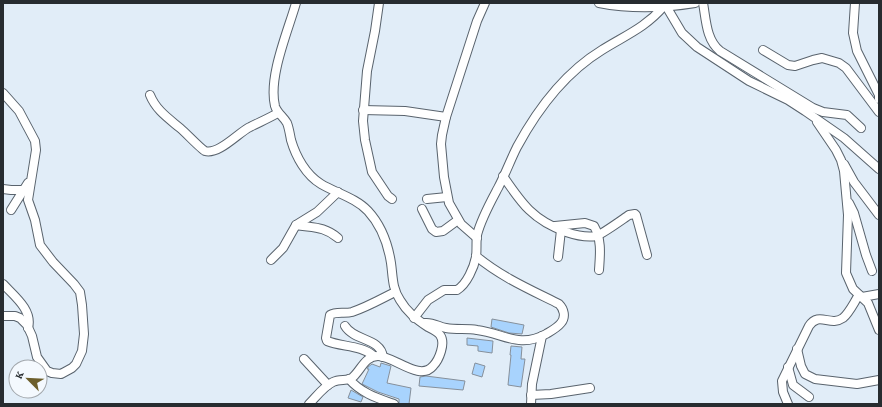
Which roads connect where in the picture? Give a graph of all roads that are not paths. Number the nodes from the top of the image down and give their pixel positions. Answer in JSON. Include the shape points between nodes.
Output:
{"nodes":[{"id":1,"x":296,"y":3,"type":"edge"},
{"id":2,"x":379,"y":3,"type":"edge"},
{"id":3,"x":486,"y":3,"type":"edge"},
{"id":4,"x":599,"y":3,"type":"edge"},
{"id":5,"x":695,"y":3,"type":"edge"},
{"id":6,"x":703,"y":3,"type":"edge"},
{"id":7,"x":855,"y":3,"type":"edge"},
{"id":8,"x":665,"y":6,"type":"junction"},
{"id":9,"x":762,"y":50,"type":"dead end"},
{"id":10,"x":3,"y":93,"type":"edge"},
{"id":11,"x":150,"y":94,"type":"dead end"},
{"id":12,"x":879,"y":99,"type":"edge"},
{"id":13,"x":363,"y":110,"type":"junction"},
{"id":14,"x":878,"y":110,"type":"edge"},
{"id":15,"x":278,"y":113,"type":"junction"},
{"id":16,"x":446,"y":118,"type":"junction"},
{"id":17,"x":814,"y":118,"type":"junction"},
{"id":18,"x":862,"y":128,"type":"dead end"},
{"id":19,"x":841,"y":160,"type":"junction"},
{"id":20,"x":879,"y":169,"type":"edge"},
{"id":21,"x":503,"y":176,"type":"junction"},
{"id":22,"x":30,"y":180,"type":"junction"},
{"id":23,"x":3,"y":189,"type":"edge"},
{"id":24,"x":24,"y":190,"type":"junction"},
{"id":25,"x":338,"y":192,"type":"junction"},
{"id":26,"x":447,"y":197,"type":"junction"},
{"id":27,"x":392,"y":199,"type":"dead end"},
{"id":28,"x":427,"y":199,"type":"dead end"},
{"id":29,"x":847,"y":201,"type":"junction"},
{"id":30,"x":422,"y":209,"type":"dead end"},
{"id":31,"x":11,"y":210,"type":"dead end"},
{"id":32,"x":879,"y":214,"type":"edge"},
{"id":33,"x":458,"y":220,"type":"junction"},
{"id":34,"x":296,"y":225,"type":"junction"},
{"id":35,"x":552,"y":226,"type":"junction"},
{"id":36,"x":561,"y":230,"type":"junction"},
{"id":37,"x":599,"y":235,"type":"junction"},
{"id":38,"x":338,"y":238,"type":"dead end"},
{"id":39,"x":477,"y":238,"type":"junction"},
{"id":40,"x":647,"y":255,"type":"dead end"},
{"id":41,"x":476,"y":256,"type":"junction"},
{"id":42,"x":558,"y":256,"type":"dead end"},
{"id":43,"x":271,"y":260,"type":"dead end"},
{"id":44,"x":599,"y":270,"type":"dead end"},
{"id":45,"x":872,"y":271,"type":"dead end"},
{"id":46,"x":3,"y":284,"type":"edge"},
{"id":47,"x":395,"y":292,"type":"junction"},
{"id":48,"x":879,"y":294,"type":"edge"},
{"id":49,"x":861,"y":296,"type":"junction"},
{"id":50,"x":3,"y":316,"type":"edge"},
{"id":51,"x":414,"y":318,"type":"junction"},
{"id":52,"x":423,"y":323,"type":"junction"},
{"id":53,"x":345,"y":326,"type":"dead end"},
{"id":54,"x":28,"y":328,"type":"junction"},
{"id":55,"x":879,"y":330,"type":"edge"},
{"id":56,"x":542,"y":336,"type":"junction"},
{"id":57,"x":797,"y":349,"type":"junction"},
{"id":58,"x":378,"y":356,"type":"junction"},
{"id":59,"x":304,"y":359,"type":"dead end"},
{"id":60,"x":788,"y":367,"type":"junction"},
{"id":61,"x":349,"y":379,"type":"junction"},
{"id":62,"x":879,"y":380,"type":"edge"},
{"id":63,"x":328,"y":386,"type":"junction"},
{"id":64,"x":590,"y":388,"type":"dead end"},
{"id":65,"x":531,"y":395,"type":"junction"},
{"id":66,"x":809,"y":397,"type":"dead end"},
{"id":67,"x":309,"y":404,"type":"edge"},
{"id":68,"x":394,"y":404,"type":"edge"},
{"id":69,"x":531,"y":404,"type":"edge"},
{"id":70,"x":788,"y":404,"type":"edge"}],
"edges":[{"from":1,"to":15,"type":"street","via":[[275,76],[274,96]]},
{"from":2,"to":13,"type":"street"},
{"from":3,"to":16,"type":"street","via":[[477,21]]},
{"from":4,"to":8,"type":"street","via":[[612,6]]},
{"from":5,"to":8,"type":"street"},
{"from":6,"to":18,"type":"street","via":[[710,38],[716,48],[813,108],[847,116]]},
{"from":7,"to":12,"type":"street","via":[[855,46]]},
{"from":8,"to":17,"type":"street","via":[[682,33],[697,47],[749,81],[788,100]]},
{"from":8,"to":21,"type":"street","via":[[651,20],[599,52],[571,74],[536,116]]},
{"from":9,"to":14,"type":"street","via":[[792,66],[822,58],[839,63],[846,68]]},
{"from":10,"to":22,"type":"street","via":[[19,111],[35,141],[36,150]]},
{"from":11,"to":15,"type":"street","via":[[161,112],[202,149],[208,151],[216,150],[249,127]]},
{"from":13,"to":16,"type":"street","via":[[405,110]]},
{"from":13,"to":27,"type":"street","via":[[365,140],[372,172]]},
{"from":15,"to":25,"type":"street","via":[[287,124],[298,157],[307,172],[317,181]]},
{"from":16,"to":26,"type":"street","via":[[442,144]]},
{"from":17,"to":19,"type":"street"},
{"from":17,"to":20,"type":"street","via":[[844,138]]},
{"from":19,"to":29,"type":"street"},
{"from":19,"to":32,"type":"street","via":[[854,182]]},
{"from":21,"to":35,"type":"street","via":[[525,206]]},
{"from":21,"to":39,"type":"street","via":[[486,211]]},
{"from":22,"to":24,"type":"street"},
{"from":22,"to":54,"type":"street","via":[[28,200],[40,245],[80,292],[84,334],[82,351],[76,364],[61,374],[48,371],[37,357]]},
{"from":23,"to":24,"type":"street"},
{"from":24,"to":31,"type":"street"},
{"from":25,"to":34,"type":"street","via":[[317,212]]},
{"from":25,"to":47,"type":"street","via":[[364,207],[382,232]]},
{"from":26,"to":28,"type":"street"},
{"from":26,"to":33,"type":"street"},
{"from":29,"to":45,"type":"street","via":[[854,213]]},
{"from":29,"to":49,"type":"street","via":[[846,273],[853,289]]},
{"from":30,"to":33,"type":"street","via":[[436,232],[443,231]]},
{"from":33,"to":39,"type":"street"},
{"from":34,"to":38,"type":"street","via":[[322,228]]},
{"from":34,"to":43,"type":"street","via":[[283,248]]},
{"from":35,"to":36,"type":"street"},
{"from":35,"to":37,"type":"street","via":[[588,223],[594,226]]},
{"from":36,"to":37,"type":"street","via":[[580,236]]},
{"from":36,"to":42,"type":"street"},
{"from":37,"to":40,"type":"street","via":[[629,215],[635,214]]},
{"from":37,"to":44,"type":"street"},
{"from":39,"to":41,"type":"street"},
{"from":41,"to":51,"type":"street","via":[[462,287],[457,290],[444,290],[428,300]]},
{"from":41,"to":56,"type":"street","via":[[524,287],[561,306],[564,315],[562,322]]},
{"from":46,"to":54,"type":"street","via":[[27,312],[30,319]]},
{"from":47,"to":51,"type":"street"},
{"from":47,"to":58,"type":"street","via":[[360,309],[330,315],[326,331],[327,341],[362,349]]},
{"from":48,"to":49,"type":"street"},
{"from":49,"to":55,"type":"street","via":[[871,309]]},
{"from":49,"to":57,"type":"street","via":[[840,319],[817,319],[812,322]]},
{"from":50,"to":54,"type":"street","via":[[20,318]]},
{"from":51,"to":52,"type":"street"},
{"from":52,"to":56,"type":"street","via":[[452,329],[476,329],[520,340],[533,340]]},
{"from":52,"to":58,"type":"street","via":[[441,336],[442,347],[433,366],[426,371],[415,370]]},
{"from":53,"to":58,"type":"street","via":[[351,334],[379,347],[382,352]]},
{"from":56,"to":65,"type":"street"},
{"from":57,"to":60,"type":"street"},
{"from":57,"to":62,"type":"street","via":[[805,374],[815,379],[857,384]]},
{"from":58,"to":61,"type":"street","via":[[370,358]]},
{"from":59,"to":63,"type":"street"},
{"from":60,"to":66,"type":"street","via":[[793,385]]},
{"from":60,"to":70,"type":"street","via":[[782,381]]},
{"from":61,"to":63,"type":"street","via":[[336,380]]},
{"from":61,"to":68,"type":"street","via":[[371,396]]},
{"from":63,"to":67,"type":"street"},
{"from":64,"to":65,"type":"street"},
{"from":65,"to":69,"type":"street"}]}
